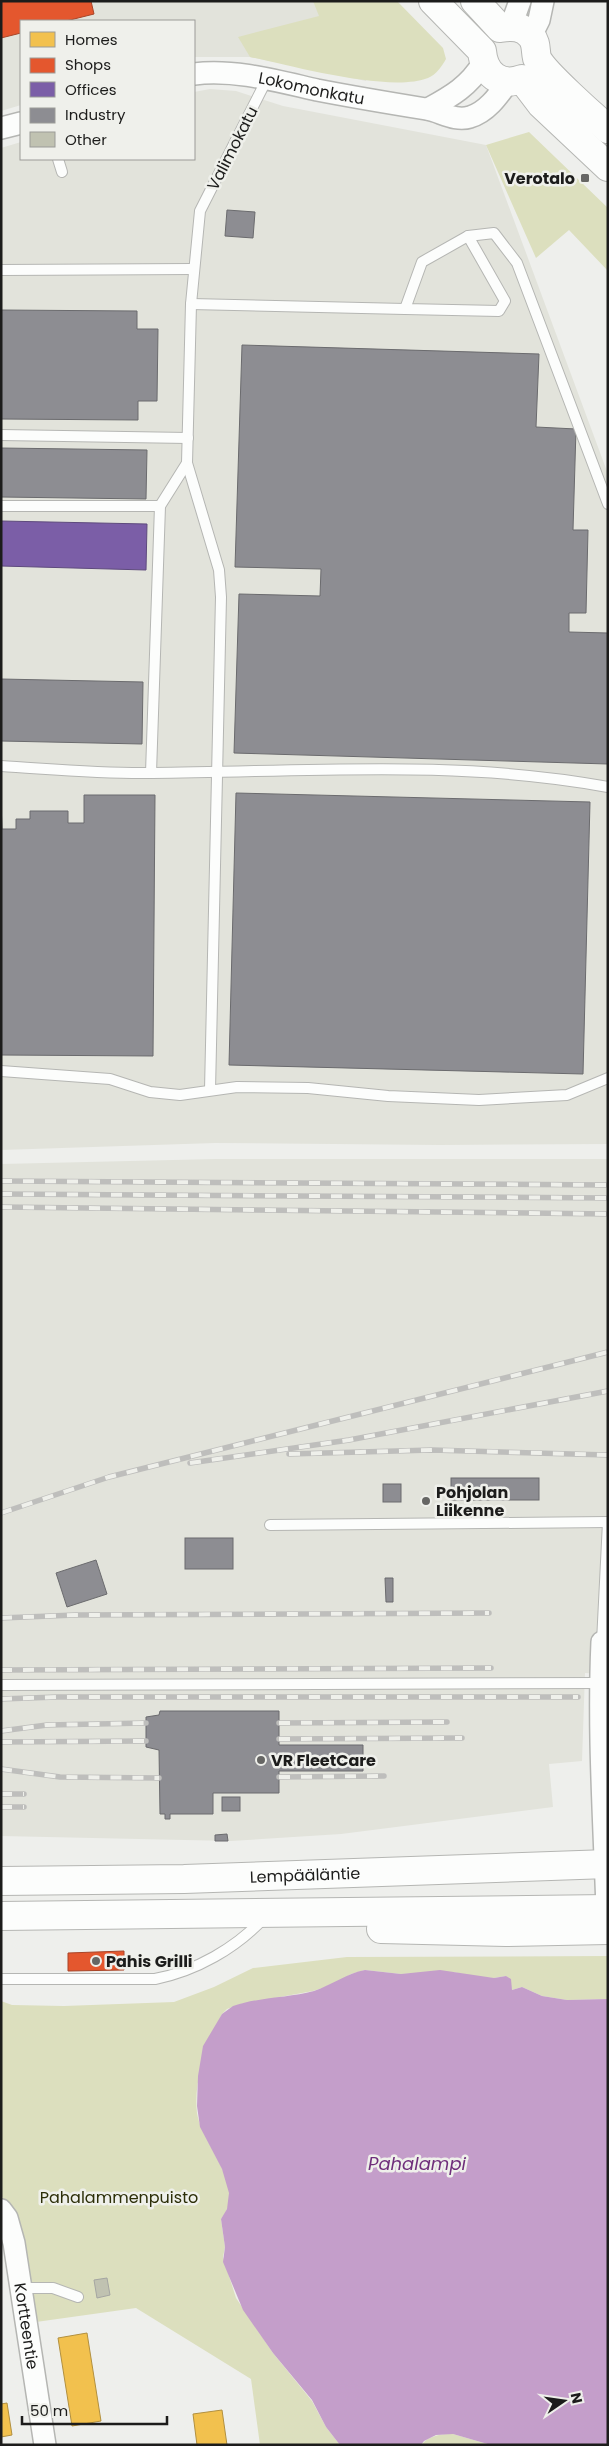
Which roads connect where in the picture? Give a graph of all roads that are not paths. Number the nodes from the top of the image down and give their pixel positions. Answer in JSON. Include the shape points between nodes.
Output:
{"nodes":[{"id":1,"x":433,"y":1,"type":"edge"},
{"id":2,"x":475,"y":1,"type":"edge"},
{"id":3,"x":543,"y":1,"type":"edge"},
{"id":4,"x":519,"y":44,"type":"edge"},
{"id":5,"x":482,"y":57,"type":"junction"},
{"id":6,"x":195,"y":74,"type":"edge"},
{"id":7,"x":267,"y":79,"type":"junction"},
{"id":8,"x":428,"y":109,"type":"junction"},
{"id":9,"x":20,"y":123,"type":"edge"},
{"id":10,"x":1,"y":128,"type":"edge"},
{"id":11,"x":608,"y":129,"type":"edge"},
{"id":12,"x":58,"y":160,"type":"edge"},
{"id":13,"x":608,"y":167,"type":"edge"},
{"id":14,"x":62,"y":172,"type":"dead end"},
{"id":15,"x":468,"y":236,"type":"junction"},
{"id":16,"x":194,"y":269,"type":"junction"},
{"id":17,"x":1,"y":270,"type":"edge"},
{"id":18,"x":191,"y":304,"type":"junction"},
{"id":19,"x":405,"y":309,"type":"junction"},
{"id":20,"x":1,"y":435,"type":"edge"},
{"id":21,"x":188,"y":438,"type":"junction"},
{"id":22,"x":187,"y":463,"type":"junction"},
{"id":23,"x":608,"y":504,"type":"edge"},
{"id":24,"x":1,"y":506,"type":"edge"},
{"id":25,"x":160,"y":506,"type":"junction"},
{"id":26,"x":1,"y":766,"type":"edge"},
{"id":27,"x":217,"y":771,"type":"junction"},
{"id":28,"x":151,"y":774,"type":"junction"},
{"id":29,"x":608,"y":787,"type":"edge"},
{"id":30,"x":1,"y":1071,"type":"edge"},
{"id":31,"x":608,"y":1078,"type":"edge"},
{"id":32,"x":210,"y":1090,"type":"junction"},
{"id":33,"x":608,"y":1522,"type":"edge"},
{"id":34,"x":270,"y":1525,"type":"dead end"},
{"id":35,"x":604,"y":1649,"type":"edge"},
{"id":36,"x":600,"y":1684,"type":"junction"},
{"id":37,"x":1,"y":1685,"type":"edge"},
{"id":38,"x":605,"y":1769,"type":"edge"},
{"id":39,"x":606,"y":1864,"type":"edge"},
{"id":40,"x":1,"y":1881,"type":"edge"},
{"id":41,"x":280,"y":1913,"type":"junction"},
{"id":42,"x":1,"y":1916,"type":"edge"},
{"id":43,"x":607,"y":1916,"type":"edge"},
{"id":44,"x":1,"y":1979,"type":"edge"},
{"id":45,"x":1,"y":2210,"type":"edge"},
{"id":46,"x":21,"y":2288,"type":"junction"},
{"id":47,"x":78,"y":2297,"type":"dead end"},
{"id":48,"x":45,"y":2445,"type":"edge"}],
"edges":[{"from":1,"to":5,"type":"main road"},
{"from":2,"to":4,"type":"main road"},
{"from":3,"to":4,"type":"street","via":[[539,20]]},
{"from":4,"to":5,"type":"street","via":[[491,33],[484,41]]},
{"from":4,"to":5,"type":"main road","via":[[498,79],[489,72]]},
{"from":4,"to":8,"type":"street","name":"Lokomonkatu","via":[[493,102],[482,112],[469,118]]},
{"from":4,"to":11,"type":"main road"},
{"from":4,"to":13,"type":"main road","via":[[541,104]]},
{"from":5,"to":8,"type":"street","via":[[469,84]]},
{"from":6,"to":7,"type":"street","name":"Lokomonkatu","via":[[221,72]]},
{"from":7,"to":8,"type":"street","name":"Lokomonkatu"},
{"from":7,"to":16,"type":"lane","name":"Valimokatu","via":[[200,211]]},
{"from":9,"to":10,"type":"street"},
{"from":12,"to":14,"type":"lane"},
{"from":15,"to":19,"type":"lane","via":[[422,262]]},
{"from":15,"to":19,"type":"lane","via":[[505,301],[499,311]]},
{"from":15,"to":23,"type":"lane","via":[[494,233],[517,263]]},
{"from":16,"to":17,"type":"lane"},
{"from":16,"to":18,"type":"lane","name":"Valimokatu"},
{"from":18,"to":19,"type":"lane"},
{"from":18,"to":21,"type":"lane","name":"Valimokatu"},
{"from":20,"to":21,"type":"lane"},
{"from":21,"to":22,"type":"lane","name":"Valimokatu"},
{"from":22,"to":25,"type":"lane"},
{"from":22,"to":27,"type":"lane","via":[[219,570]]},
{"from":24,"to":25,"type":"lane"},
{"from":25,"to":28,"type":"lane"},
{"from":26,"to":28,"type":"lane"},
{"from":27,"to":28,"type":"lane"},
{"from":27,"to":29,"type":"lane","via":[[514,774]]},
{"from":27,"to":32,"type":"lane"},
{"from":30,"to":32,"type":"lane","via":[[110,1079],[150,1092],[180,1095]]},
{"from":31,"to":32,"type":"lane","via":[[567,1095],[479,1100],[308,1088]]},
{"from":33,"to":34,"type":"lane"},
{"from":33,"to":35,"type":"lane"},
{"from":35,"to":36,"type":"street"},
{"from":36,"to":37,"type":"lane"},
{"from":36,"to":38,"type":"street"},
{"from":38,"to":39,"type":"street"},
{"from":39,"to":40,"type":"main road","name":"Lempääläntie"},
{"from":39,"to":43,"type":"street"},
{"from":41,"to":42,"type":"main road"},
{"from":41,"to":43,"type":"main road","via":[[342,1928],[425,1932]]},
{"from":41,"to":44,"type":"lane","via":[[194,1969],[179,1975],[155,1979]]},
{"from":45,"to":46,"type":"street","name":"Kortteentie","via":[[7,2218],[14,2242]]},
{"from":46,"to":47,"type":"lane","via":[[53,2288]]},
{"from":46,"to":48,"type":"street","name":"Kortteentie"}]}
